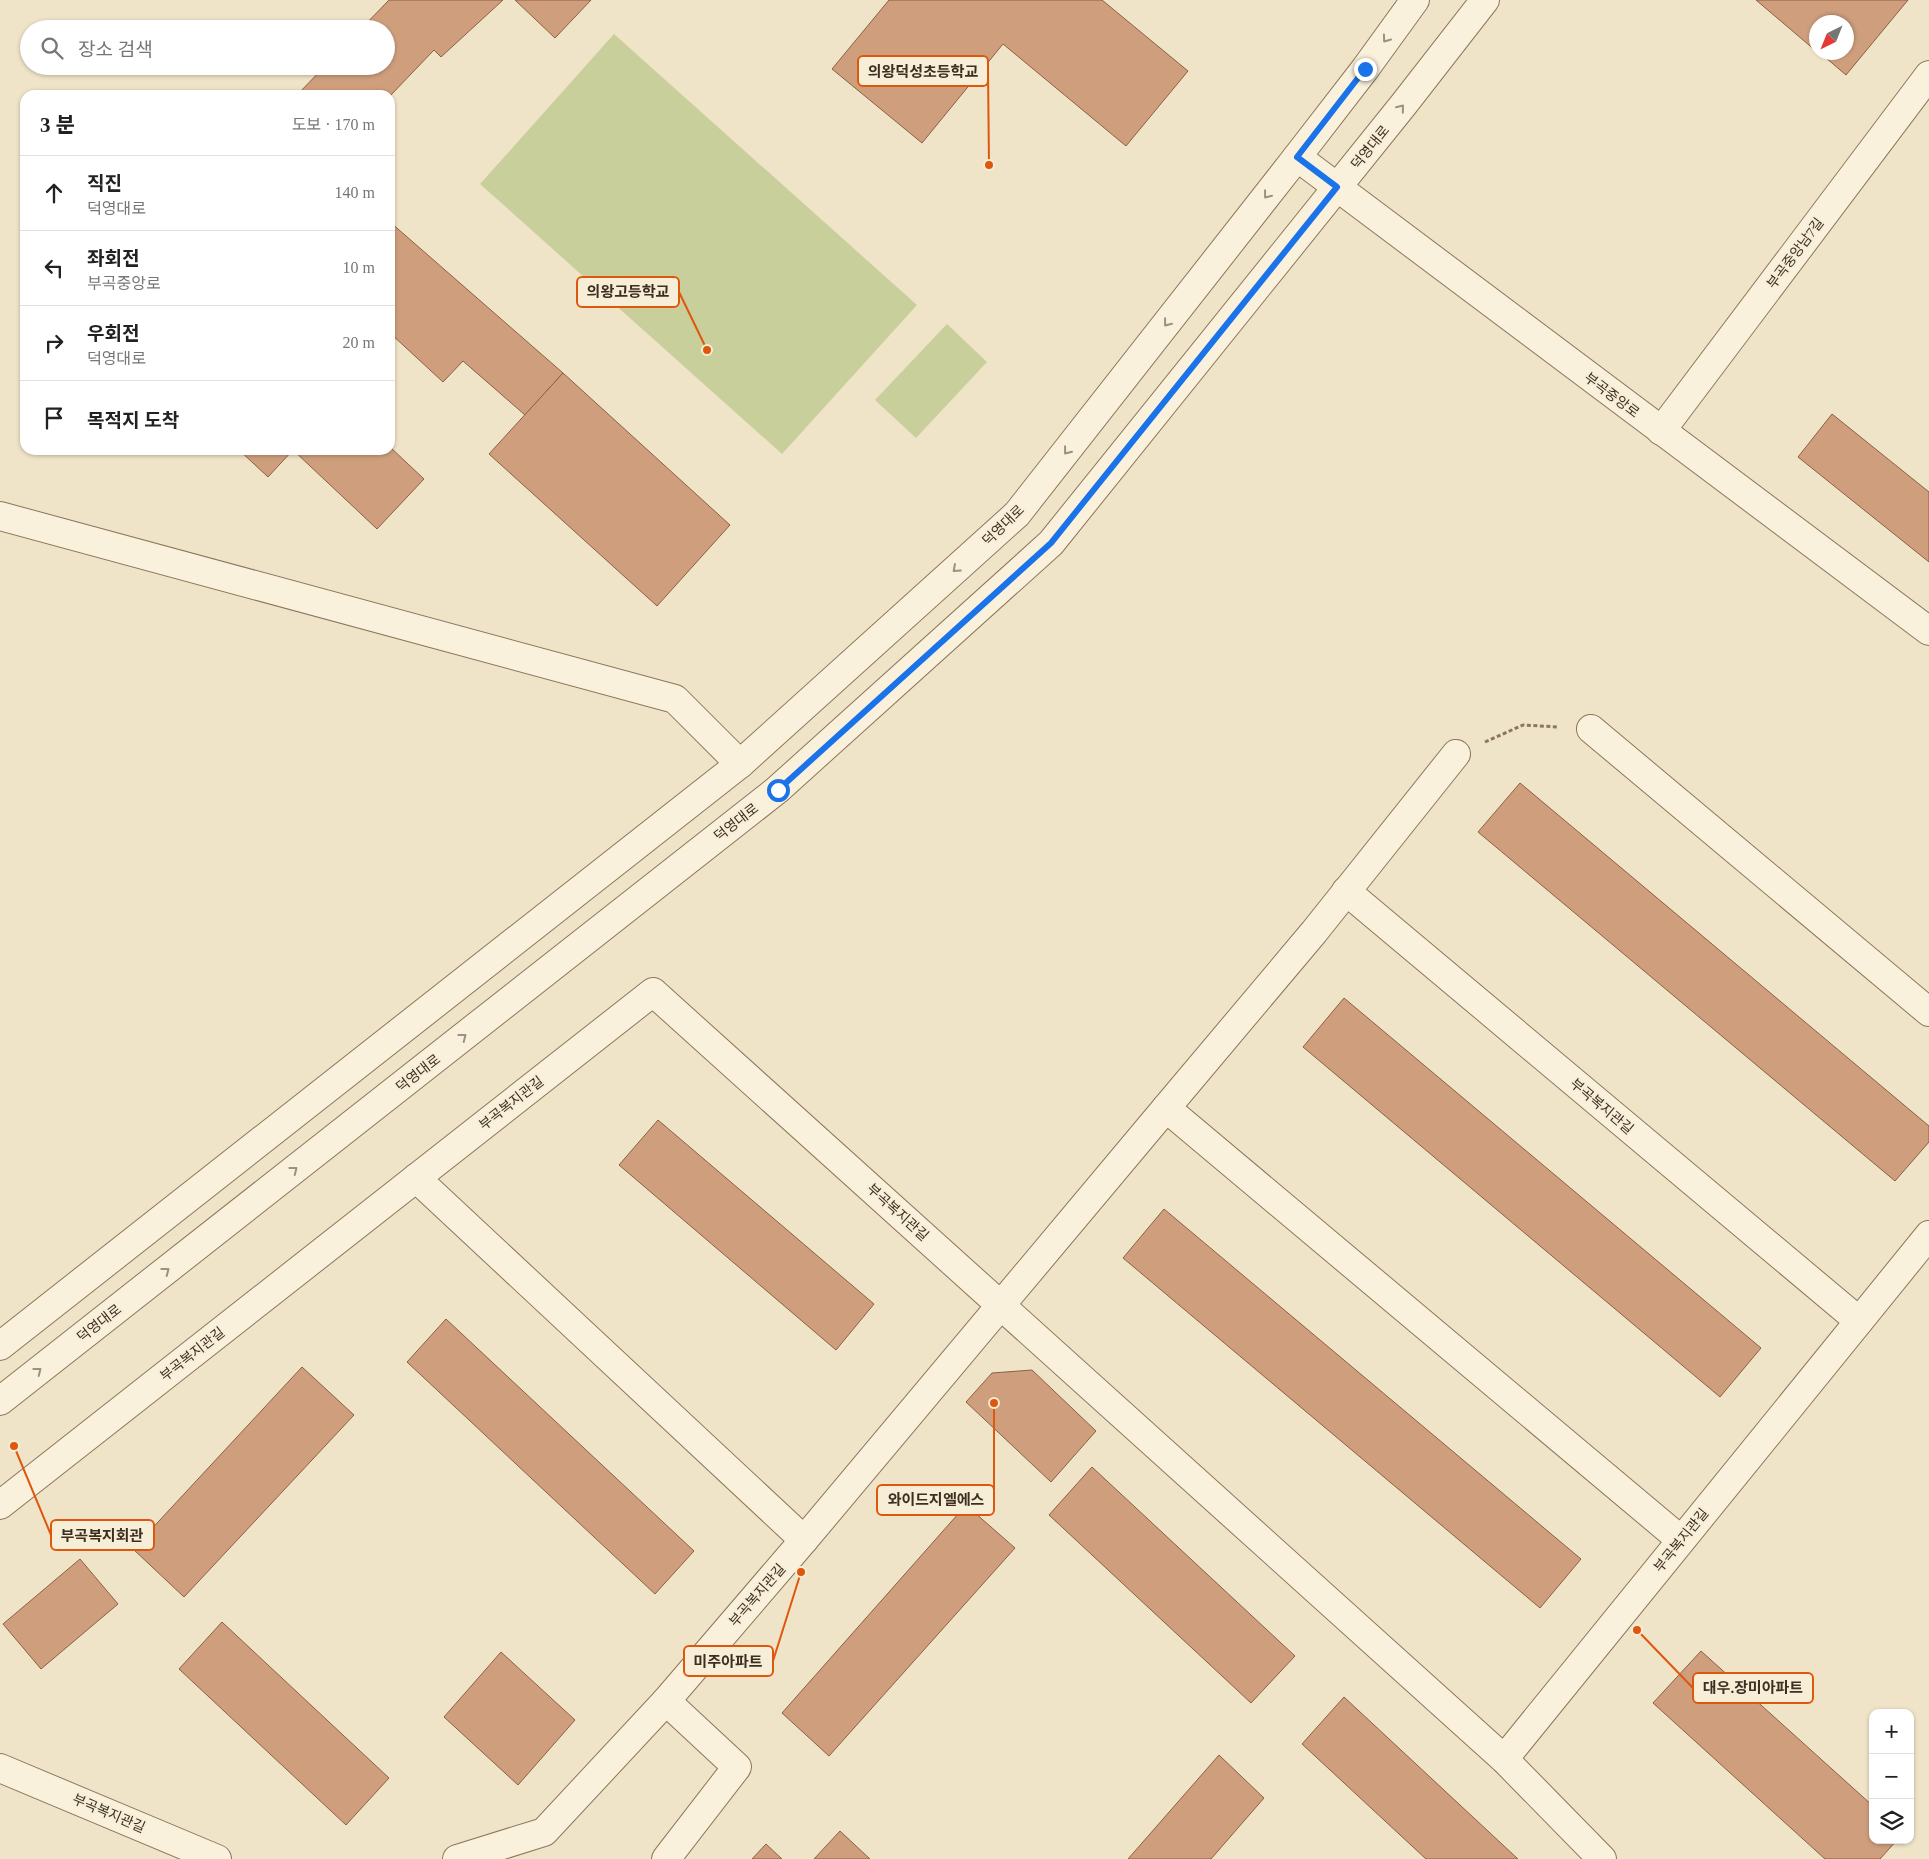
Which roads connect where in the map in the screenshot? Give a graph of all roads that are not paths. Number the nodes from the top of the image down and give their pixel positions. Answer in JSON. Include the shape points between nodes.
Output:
{"nodes":[{"id":1,"x":1415,"y":0,"type":"edge"},
{"id":2,"x":1485,"y":0,"type":"edge"},
{"id":3,"x":1929,"y":75,"type":"edge"},
{"id":4,"x":1297,"y":157,"type":"junction"},
{"id":5,"x":1337,"y":187,"type":"junction"},
{"id":6,"x":1661,"y":431,"type":"junction"},
{"id":7,"x":0,"y":516,"type":"edge"},
{"id":8,"x":1929,"y":631,"type":"edge"},
{"id":9,"x":1591,"y":729,"type":"road end"},
{"id":10,"x":1456,"y":754,"type":"road end"},
{"id":11,"x":740,"y":764,"type":"junction"},
{"id":12,"x":1346,"y":891,"type":"junction"},
{"id":13,"x":1929,"y":1012,"type":"edge"},
{"id":14,"x":1166,"y":1108,"type":"junction"},
{"id":15,"x":416,"y":1178,"type":"junction"},
{"id":16,"x":1929,"y":1235,"type":"edge"},
{"id":17,"x":1002,"y":1305,"type":"junction"},
{"id":18,"x":1859,"y":1321,"type":"junction"},
{"id":19,"x":0,"y":1346,"type":"edge"},
{"id":20,"x":0,"y":1401,"type":"edge"},
{"id":21,"x":0,"y":1505,"type":"edge"},
{"id":22,"x":804,"y":1540,"type":"junction"},
{"id":23,"x":1681,"y":1540,"type":"junction"},
{"id":24,"x":666,"y":1701,"type":"junction"},
{"id":25,"x":1504,"y":1759,"type":"junction"},
{"id":26,"x":0,"y":1768,"type":"edge"},
{"id":27,"x":217,"y":1859,"type":"edge"},
{"id":28,"x":457,"y":1859,"type":"edge"},
{"id":29,"x":666,"y":1859,"type":"edge"},
{"id":30,"x":1602,"y":1859,"type":"edge"}],
"edges":[{"from":1,"to":4,"type":"street","name":"덕영대로","one_way":true},
{"from":5,"to":2,"type":"street","name":"덕영대로","one_way":true},
{"from":3,"to":6,"type":"street","name":"부곡중앙남7길"},
{"from":4,"to":5,"type":"street","name":"부곡중앙로"},
{"from":4,"to":11,"type":"street","name":"덕영대로","one_way":true,"via":[[1017,514]]},
{"from":5,"to":6,"type":"street","name":"부곡중앙로"},
{"from":20,"to":5,"type":"street","name":"덕영대로","one_way":true,"via":[[778,790],[1051,543]]},
{"from":6,"to":8,"type":"street","name":"부곡중앙로"},
{"from":7,"to":11,"type":"street","via":[[675,699]]},
{"from":9,"to":13,"type":"street"},
{"from":10,"to":12,"type":"street","name":"부곡복지관길"},
{"from":11,"to":19,"type":"street","name":"덕영대로"},
{"from":12,"to":14,"type":"street","name":"부곡복지관길"},
{"from":12,"to":18,"type":"street","name":"부곡복지관길"},
{"from":14,"to":17,"type":"street","name":"부곡복지관길"},
{"from":14,"to":23,"type":"street"},
{"from":15,"to":17,"type":"street","name":"부곡복지관길","via":[[653,992]]},
{"from":15,"to":21,"type":"street","name":"부곡복지관길"},
{"from":15,"to":22,"type":"street"},
{"from":16,"to":18,"type":"street","name":"부곡복지관길"},
{"from":17,"to":22,"type":"street","name":"부곡복지관길"},
{"from":17,"to":25,"type":"street"},
{"from":18,"to":23,"type":"street","name":"부곡복지관길"},
{"from":22,"to":24,"type":"street","name":"부곡복지관길"},
{"from":23,"to":25,"type":"street","name":"부곡복지관길"},
{"from":24,"to":28,"type":"street","name":"부곡복지관길","via":[[544,1832]]},
{"from":24,"to":29,"type":"street","via":[[737,1767]]},
{"from":25,"to":30,"type":"street"},
{"from":26,"to":27,"type":"street","name":"부곡복지관길"}]}
